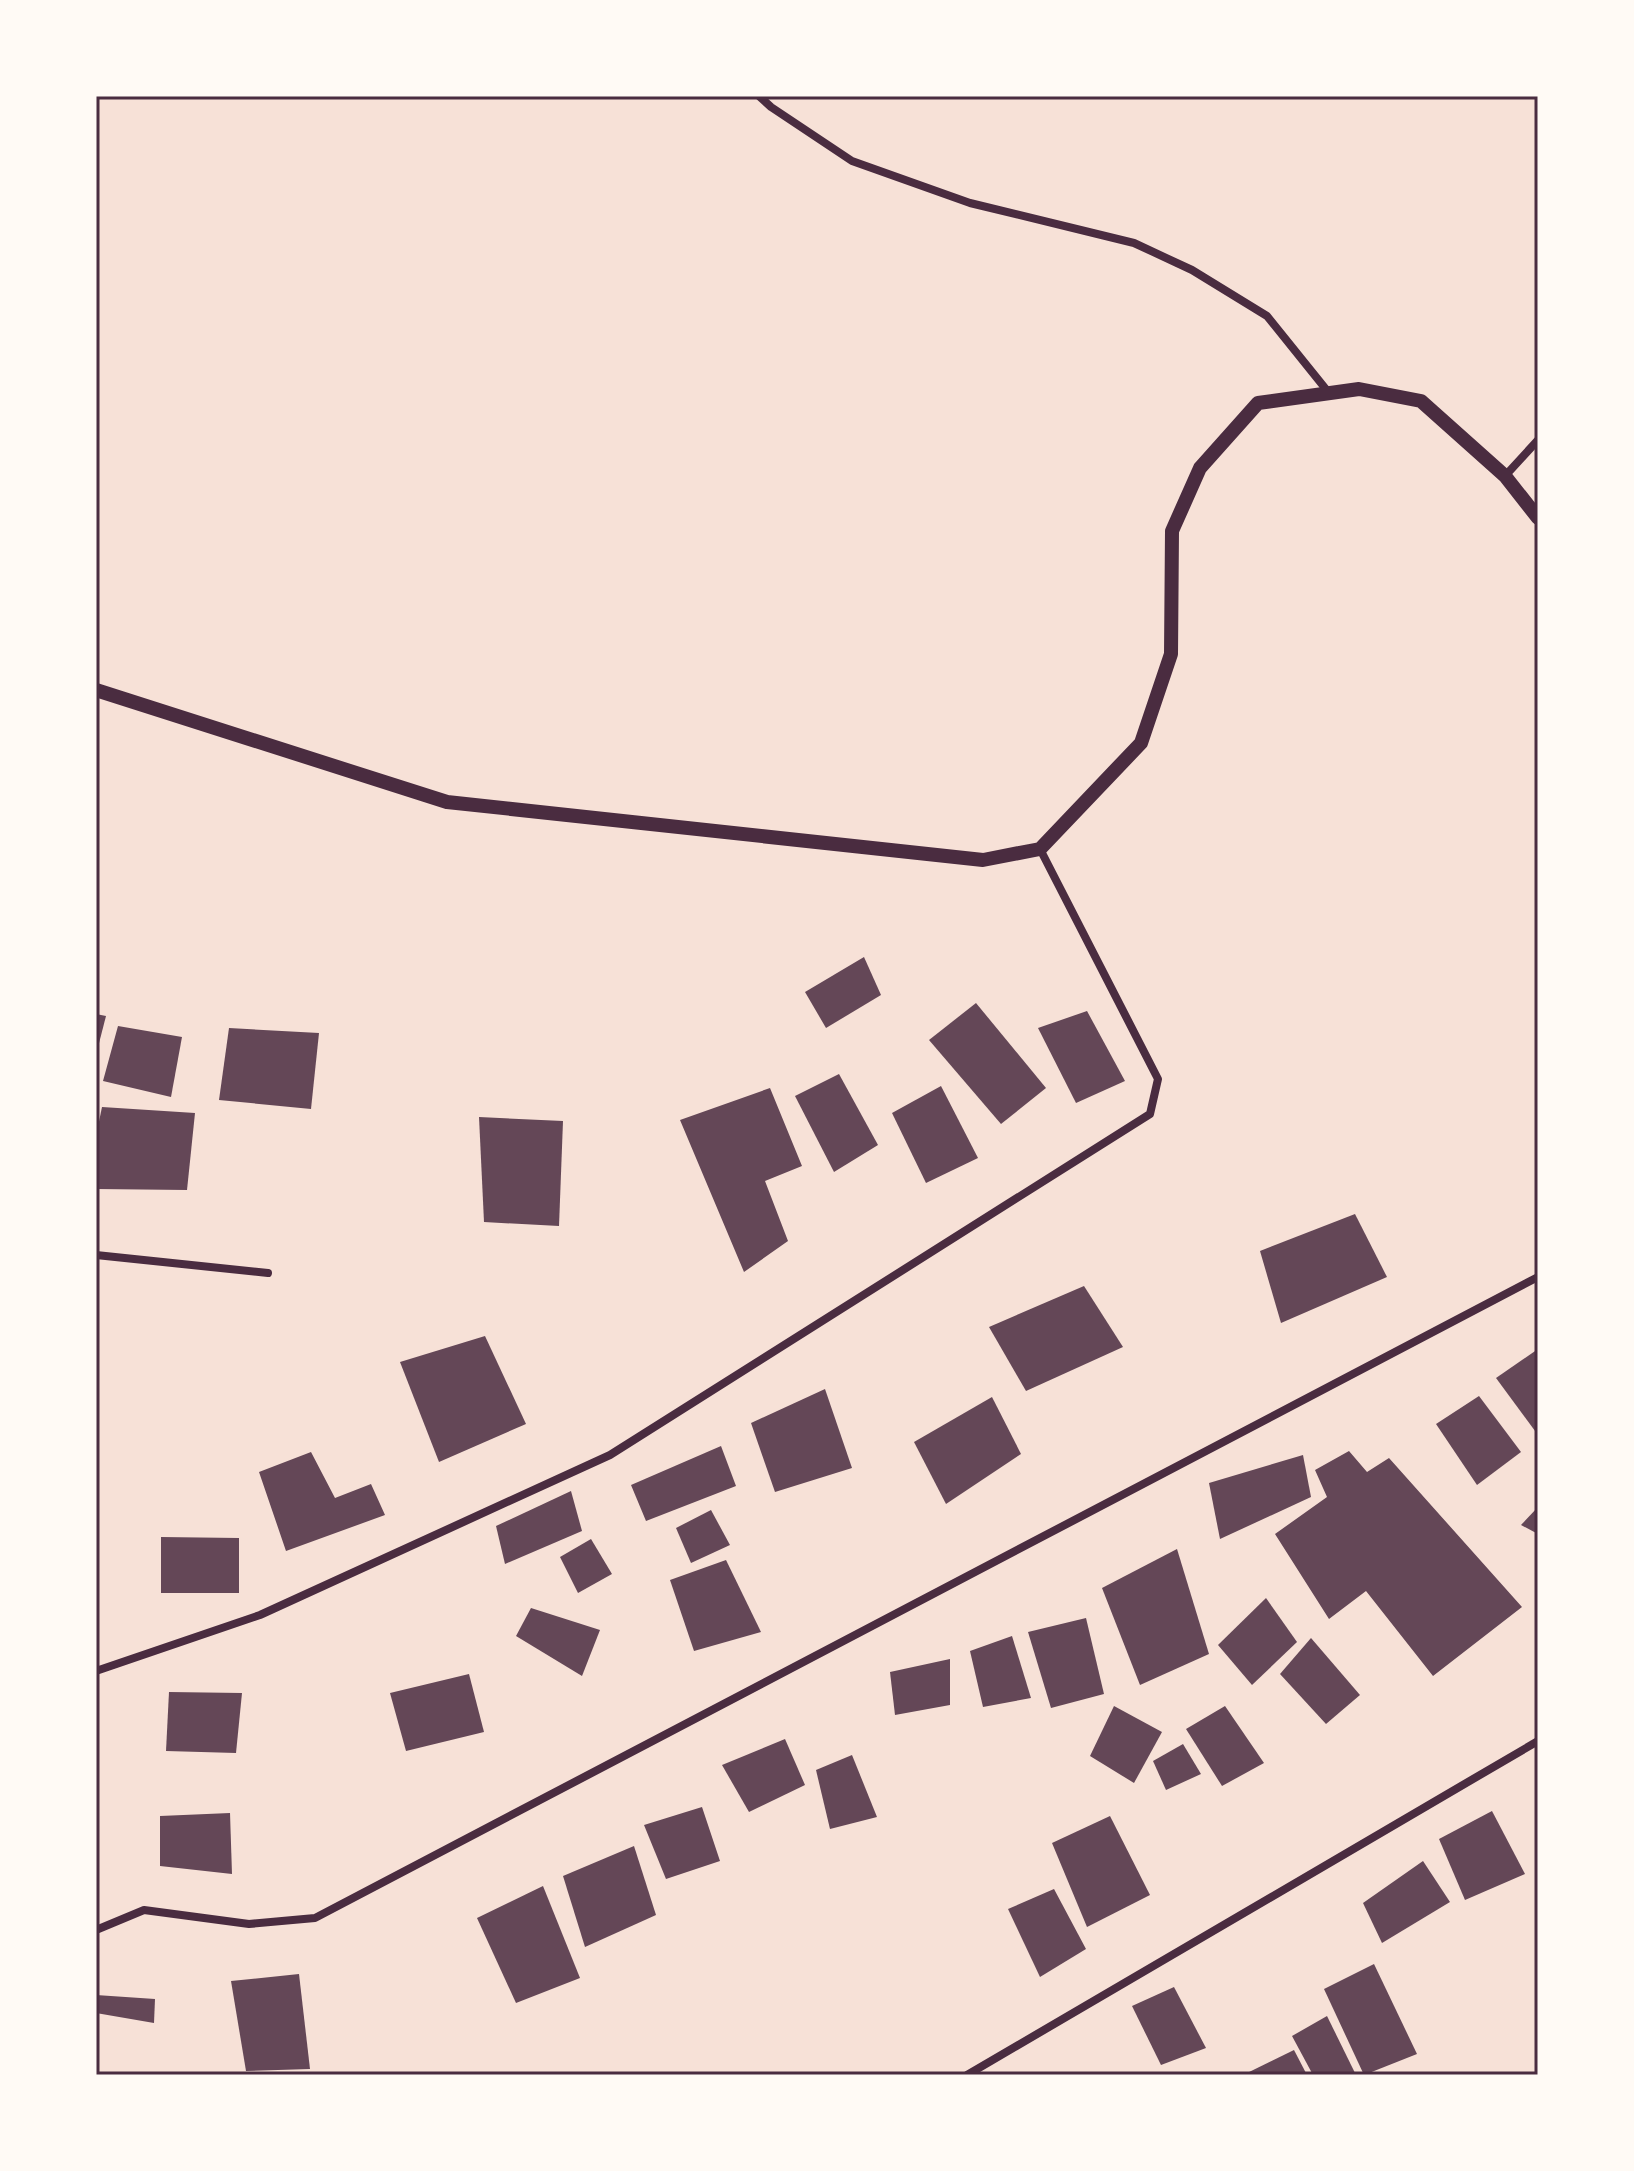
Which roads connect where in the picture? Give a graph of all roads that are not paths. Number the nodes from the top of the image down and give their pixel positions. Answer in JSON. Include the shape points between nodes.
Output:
{"nodes":[{"id":1,"x":759,"y":96,"type":"edge"},
{"id":2,"x":1329,"y":393,"type":"junction"},
{"id":3,"x":1538,"y":440,"type":"edge"},
{"id":4,"x":1505,"y":476,"type":"junction"},
{"id":5,"x":1538,"y":518,"type":"edge"},
{"id":6,"x":96,"y":690,"type":"edge"},
{"id":7,"x":1040,"y":849,"type":"junction"},
{"id":8,"x":96,"y":1255,"type":"edge"},
{"id":9,"x":268,"y":1273,"type":"dead end"},
{"id":10,"x":1538,"y":1277,"type":"edge"},
{"id":11,"x":96,"y":1671,"type":"edge"},
{"id":12,"x":1538,"y":1741,"type":"edge"},
{"id":13,"x":96,"y":1930,"type":"edge"},
{"id":14,"x":967,"y":2075,"type":"edge"}],
"edges":[{"from":1,"to":2,"type":"street","via":[[852,161],[970,203],[1134,243],[1192,270],[1267,316]]},
{"from":2,"to":4,"type":"street","via":[[1359,389],[1421,401]]},
{"from":2,"to":7,"type":"street","via":[[1258,403],[1200,468],[1172,531],[1171,654],[1141,743]]},
{"from":3,"to":4,"type":"street"},
{"from":4,"to":5,"type":"street"},
{"from":6,"to":7,"type":"street","via":[[447,802],[983,860]]},
{"from":7,"to":11,"type":"street","via":[[1158,1079],[1150,1114],[610,1455],[260,1615]]},
{"from":8,"to":9,"type":"street"},
{"from":10,"to":13,"type":"street","via":[[315,1918],[249,1924],[144,1910]]},
{"from":12,"to":14,"type":"street"}]}
